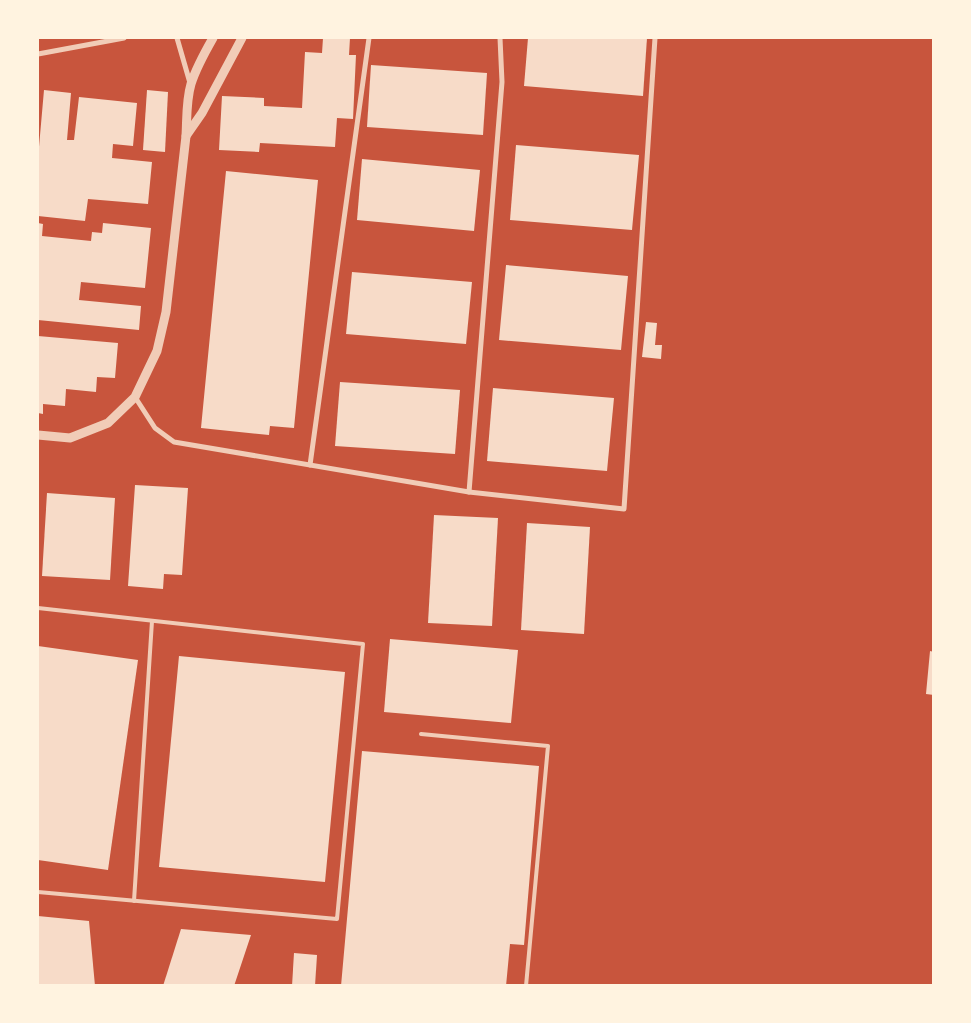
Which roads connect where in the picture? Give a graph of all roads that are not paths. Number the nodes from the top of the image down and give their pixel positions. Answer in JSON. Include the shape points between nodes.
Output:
{"nodes":[{"id":1,"x":124,"y":38,"type":"edge"},
{"id":2,"x":177,"y":38,"type":"edge"},
{"id":3,"x":213,"y":38,"type":"edge"},
{"id":4,"x":242,"y":38,"type":"edge"},
{"id":5,"x":369,"y":38,"type":"edge"},
{"id":6,"x":500,"y":38,"type":"edge"},
{"id":7,"x":655,"y":38,"type":"edge"},
{"id":8,"x":38,"y":54,"type":"edge"},
{"id":9,"x":191,"y":85,"type":"junction"},
{"id":10,"x":186,"y":136,"type":"junction"},
{"id":11,"x":135,"y":397,"type":"junction"},
{"id":12,"x":38,"y":435,"type":"edge"},
{"id":13,"x":310,"y":465,"type":"junction"},
{"id":14,"x":469,"y":492,"type":"junction"},
{"id":15,"x":38,"y":608,"type":"edge"},
{"id":16,"x":152,"y":621,"type":"junction"},
{"id":17,"x":421,"y":734,"type":"dead end"},
{"id":18,"x":38,"y":892,"type":"edge"},
{"id":19,"x":134,"y":901,"type":"junction"},
{"id":20,"x":526,"y":986,"type":"edge"}],
"edges":[{"from":1,"to":8,"type":"street"},
{"from":2,"to":9,"type":"street"},
{"from":3,"to":9,"type":"street"},
{"from":4,"to":10,"type":"street"},
{"from":5,"to":13,"type":"street"},
{"from":6,"to":14,"type":"street","via":[[502,82]]},
{"from":7,"to":14,"type":"street","via":[[624,509]]},
{"from":9,"to":10,"type":"street"},
{"from":10,"to":11,"type":"street","via":[[166,312],[157,351]]},
{"from":11,"to":12,"type":"street","via":[[108,423],[70,438]]},
{"from":11,"to":13,"type":"street","via":[[155,428],[174,442]]},
{"from":13,"to":14,"type":"street"},
{"from":15,"to":16,"type":"lane"},
{"from":16,"to":19,"type":"lane"},
{"from":16,"to":19,"type":"lane","via":[[363,644],[337,919]]},
{"from":17,"to":20,"type":"lane","via":[[548,746]]},
{"from":18,"to":19,"type":"lane"}]}
